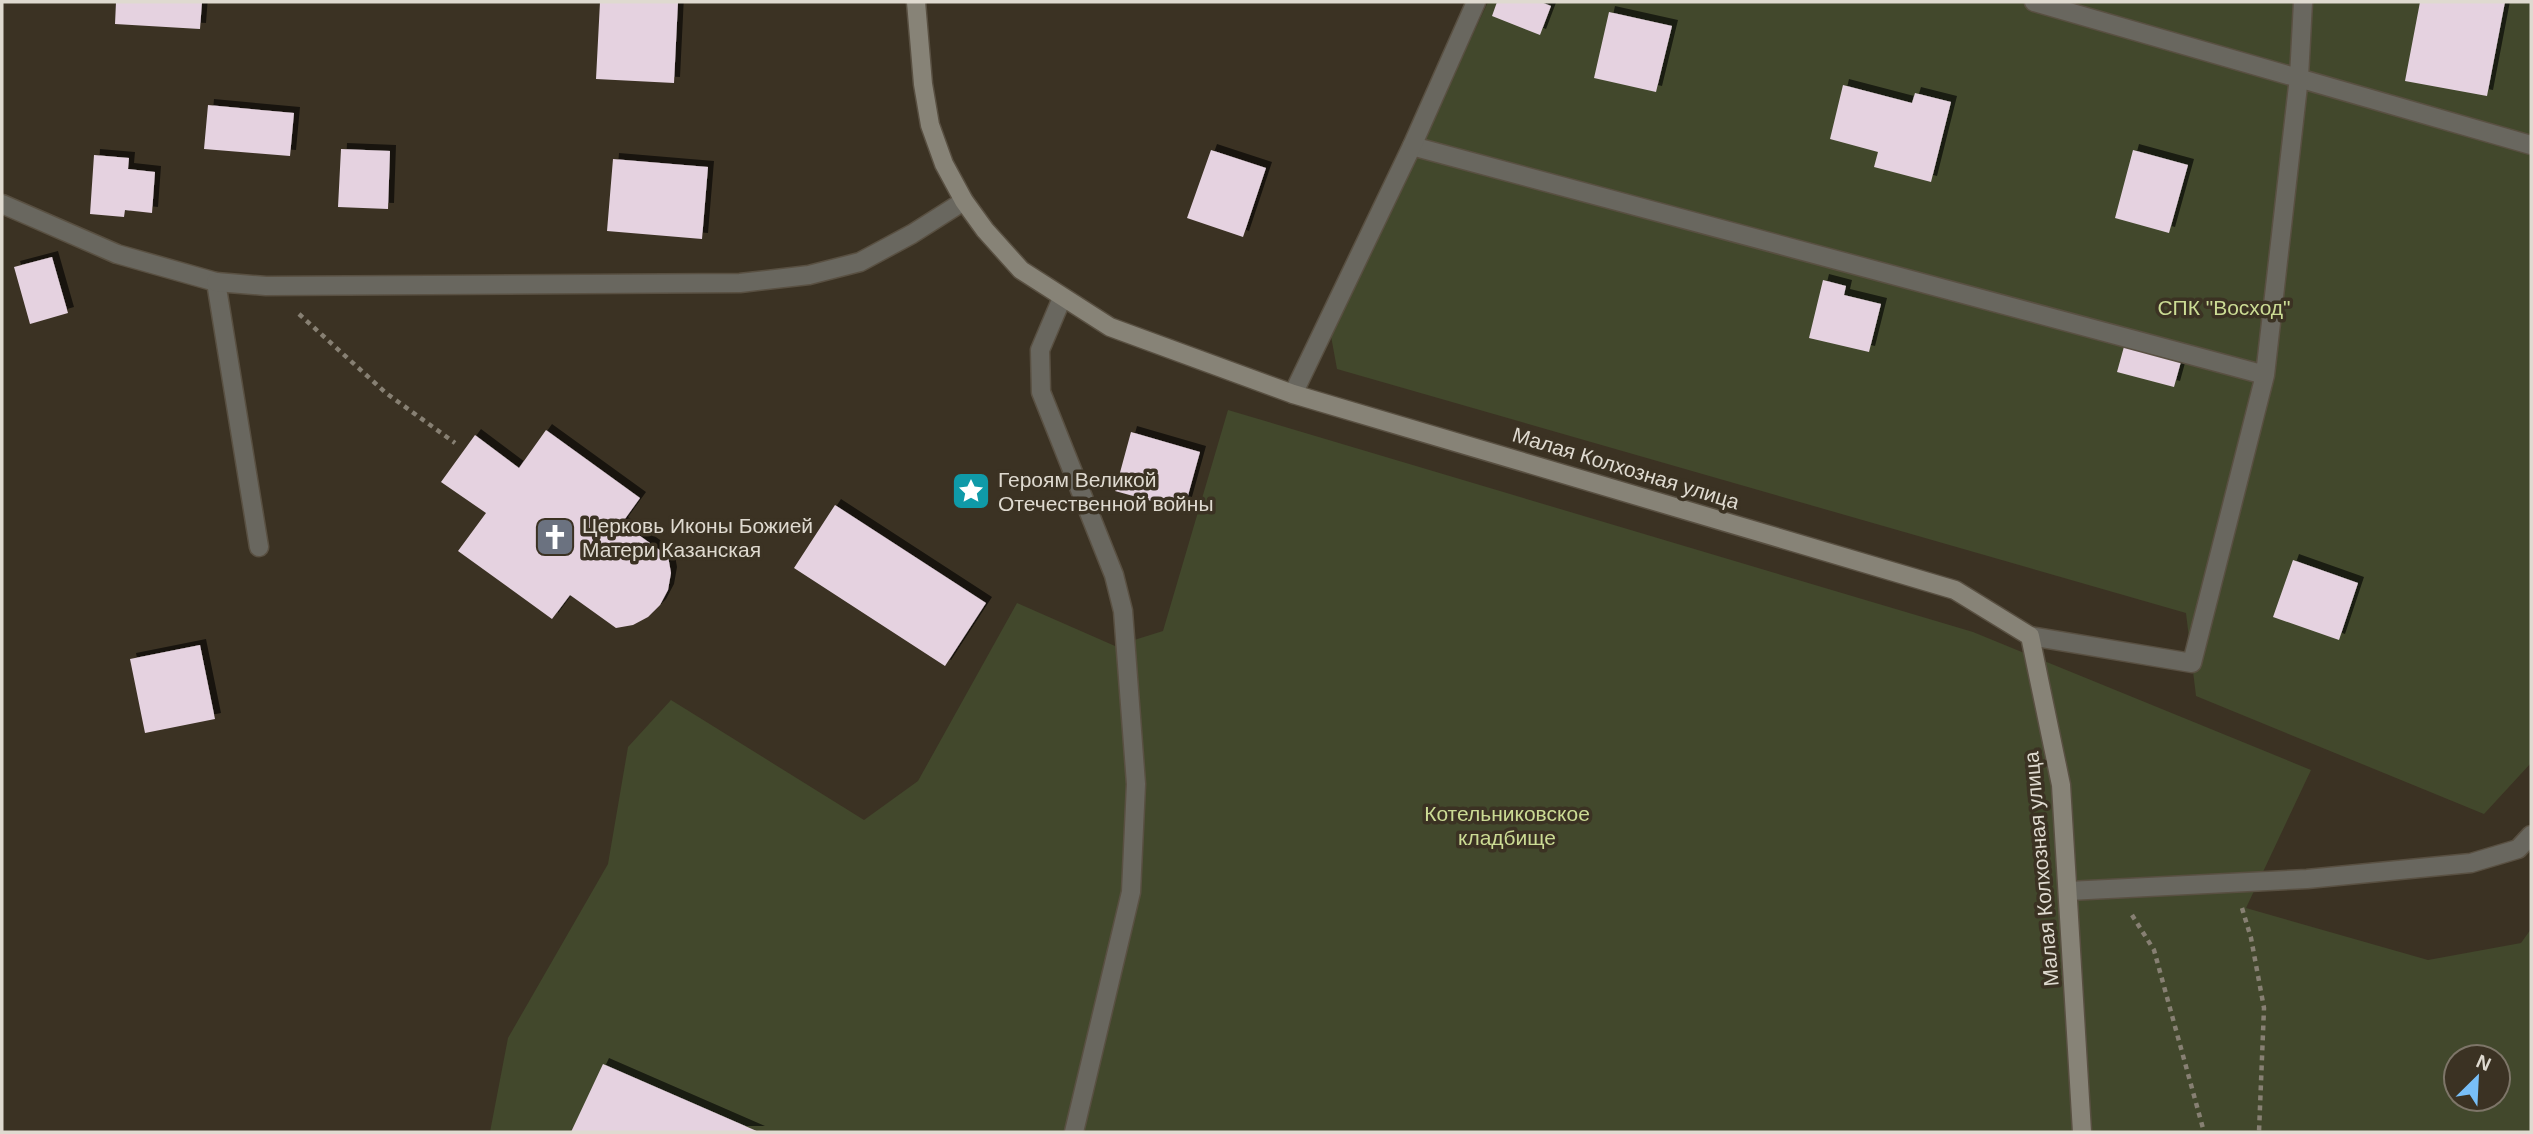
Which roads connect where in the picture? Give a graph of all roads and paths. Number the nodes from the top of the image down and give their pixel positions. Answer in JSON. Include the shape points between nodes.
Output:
{"nodes":[{"id":1,"x":916,"y":2,"type":"edge"},
{"id":2,"x":1475,"y":2,"type":"edge"},
{"id":3,"x":2034,"y":2,"type":"edge"},
{"id":4,"x":2303,"y":2,"type":"edge"},
{"id":5,"x":2299,"y":77,"type":"junction"},
{"id":6,"x":1412,"y":145,"type":"junction"},
{"id":7,"x":2531,"y":145,"type":"edge"},
{"id":8,"x":964,"y":201,"type":"junction"},
{"id":9,"x":2,"y":204,"type":"edge"},
{"id":10,"x":216,"y":282,"type":"junction"},
{"id":11,"x":266,"y":286,"type":"junction"},
{"id":12,"x":1062,"y":298,"type":"junction"},
{"id":13,"x":2265,"y":375,"type":"junction"},
{"id":14,"x":1293,"y":394,"type":"junction"},
{"id":15,"x":455,"y":443,"type":"dead end"},
{"id":16,"x":259,"y":547,"type":"dead end"},
{"id":17,"x":2030,"y":636,"type":"junction"},
{"id":18,"x":2531,"y":835,"type":"edge"},
{"id":19,"x":2234,"y":883,"type":"junction"},
{"id":20,"x":2115,"y":888,"type":"junction"},
{"id":21,"x":2068,"y":891,"type":"junction"},
{"id":22,"x":1074,"y":1132,"type":"edge"},
{"id":23,"x":2082,"y":1132,"type":"edge"},
{"id":24,"x":2204,"y":1132,"type":"edge"},
{"id":25,"x":2259,"y":1132,"type":"edge"}],
"edges":[{"from":1,"to":8,"type":"street","name":"Малая Колхозная улица","via":[[930,125]]},
{"from":2,"to":6,"type":"street"},
{"from":3,"to":5,"type":"street"},
{"from":4,"to":5,"type":"street"},
{"from":5,"to":7,"type":"street"},
{"from":5,"to":13,"type":"street"},
{"from":6,"to":13,"type":"street"},
{"from":6,"to":14,"type":"street"},
{"from":8,"to":11,"type":"street","via":[[860,262],[809,275],[740,283]]},
{"from":8,"to":12,"type":"street","name":"Малая Колхозная улица","via":[[1021,270]]},
{"from":9,"to":10,"type":"street","via":[[117,254]]},
{"from":10,"to":11,"type":"street"},
{"from":10,"to":16,"type":"street"},
{"from":11,"to":15,"type":"path","via":[[386,393]]},
{"from":12,"to":14,"type":"street","name":"Малая Колхозная улица","via":[[1110,327]]},
{"from":12,"to":22,"type":"street","via":[[1041,350],[1041,392],[1114,575],[1123,611],[1136,784],[1131,892]]},
{"from":13,"to":17,"type":"street","via":[[2192,663]]},
{"from":14,"to":17,"type":"street","name":"Малая Колхозная улица","via":[[1955,590]]},
{"from":17,"to":21,"type":"street","name":"Малая Колхозная улица","via":[[2061,785]]},
{"from":18,"to":19,"type":"street","via":[[2518,849],[2471,863]]},
{"from":19,"to":20,"type":"street"},
{"from":19,"to":25,"type":"path","via":[[2252,938],[2264,1008]]},
{"from":20,"to":21,"type":"street"},
{"from":20,"to":24,"type":"path","via":[[2154,950]]},
{"from":21,"to":23,"type":"street","name":"Малая Колхозная улица"}]}
